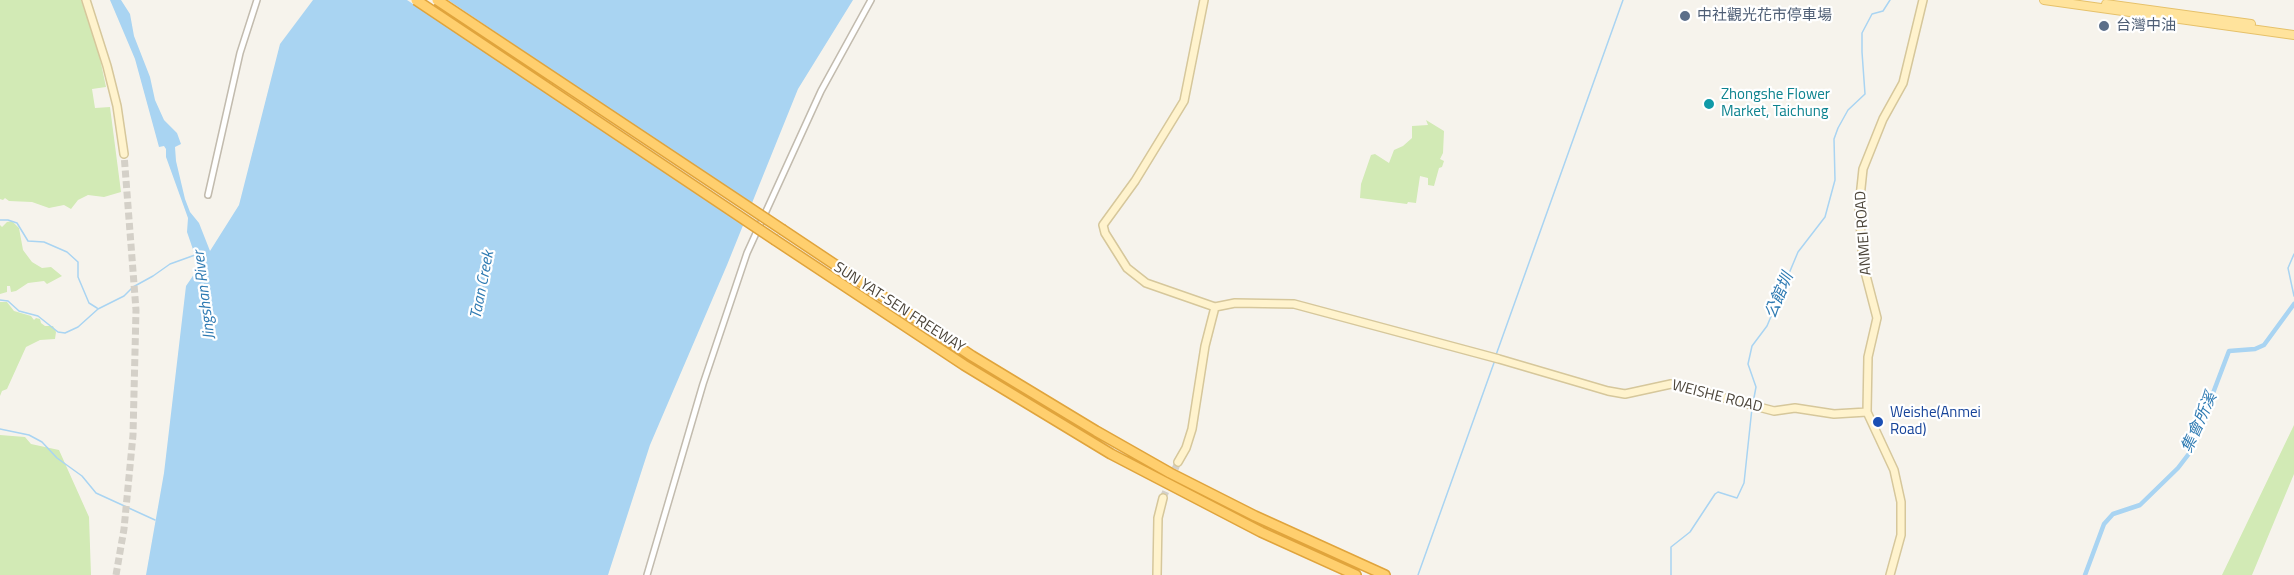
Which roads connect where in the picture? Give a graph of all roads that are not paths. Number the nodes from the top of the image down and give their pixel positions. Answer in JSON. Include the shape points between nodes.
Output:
{"nodes":[{"id":1,"x":86,"y":0,"type":"edge"},
{"id":2,"x":257,"y":0,"type":"edge"},
{"id":3,"x":416,"y":0,"type":"edge"},
{"id":4,"x":437,"y":0,"type":"edge"},
{"id":5,"x":871,"y":0,"type":"edge"},
{"id":6,"x":1204,"y":0,"type":"edge"},
{"id":7,"x":1923,"y":0,"type":"edge"},
{"id":8,"x":2044,"y":0,"type":"edge"},
{"id":9,"x":2077,"y":0,"type":"edge"},
{"id":10,"x":2294,"y":33,"type":"edge"},
{"id":11,"x":123,"y":154,"type":"tunnel mouth"},
{"id":12,"x":208,"y":195,"type":"dead end"},
{"id":13,"x":1215,"y":307,"type":"junction"},
{"id":14,"x":1867,"y":412,"type":"junction"},
{"id":15,"x":1179,"y":462,"type":"tunnel mouth"},
{"id":16,"x":1163,"y":498,"type":"tunnel mouth"},
{"id":17,"x":647,"y":575,"type":"edge"},
{"id":18,"x":1157,"y":575,"type":"edge"},
{"id":19,"x":1356,"y":575,"type":"edge"},
{"id":20,"x":1384,"y":575,"type":"edge"},
{"id":21,"x":1890,"y":575,"type":"edge"}],
"edges":[{"from":1,"to":11,"type":"street","via":[[112,86]]},
{"from":2,"to":12,"type":"street","via":[[240,53]]},
{"from":3,"to":19,"type":"highway","name":"SUN YAT-SEN FREEWAY","bridge":true,"via":[[964,365],[1111,454],[1261,532]]},
{"from":4,"to":20,"type":"highway","name":"SUN YAT-SEN FREEWAY","bridge":true,"via":[[972,356],[1170,473]]},
{"from":5,"to":17,"type":"street","via":[[821,92],[747,253],[703,384]]},
{"from":6,"to":13,"type":"street","via":[[1184,101],[1103,225],[1127,268],[1137,277]]},
{"from":7,"to":14,"type":"street","name":"ANMEI ROAD","via":[[1903,83],[1867,155],[1862,177],[1859,207],[1863,264],[1877,318],[1868,357]]},
{"from":8,"to":10,"type":"main road"},
{"from":9,"to":10,"type":"main road","via":[[2232,20]]},
{"from":13,"to":14,"type":"street","name":"WEISHE ROAD","via":[[1235,303],[1294,304],[1620,393],[1671,384],[1774,411],[1795,408],[1834,414]]},
{"from":13,"to":15,"type":"street","via":[[1192,429]]},
{"from":14,"to":21,"type":"street","name":"ANMEI ROAD","via":[[1899,486],[1901,535]]},
{"from":16,"to":18,"type":"street","via":[[1158,518]]}]}
